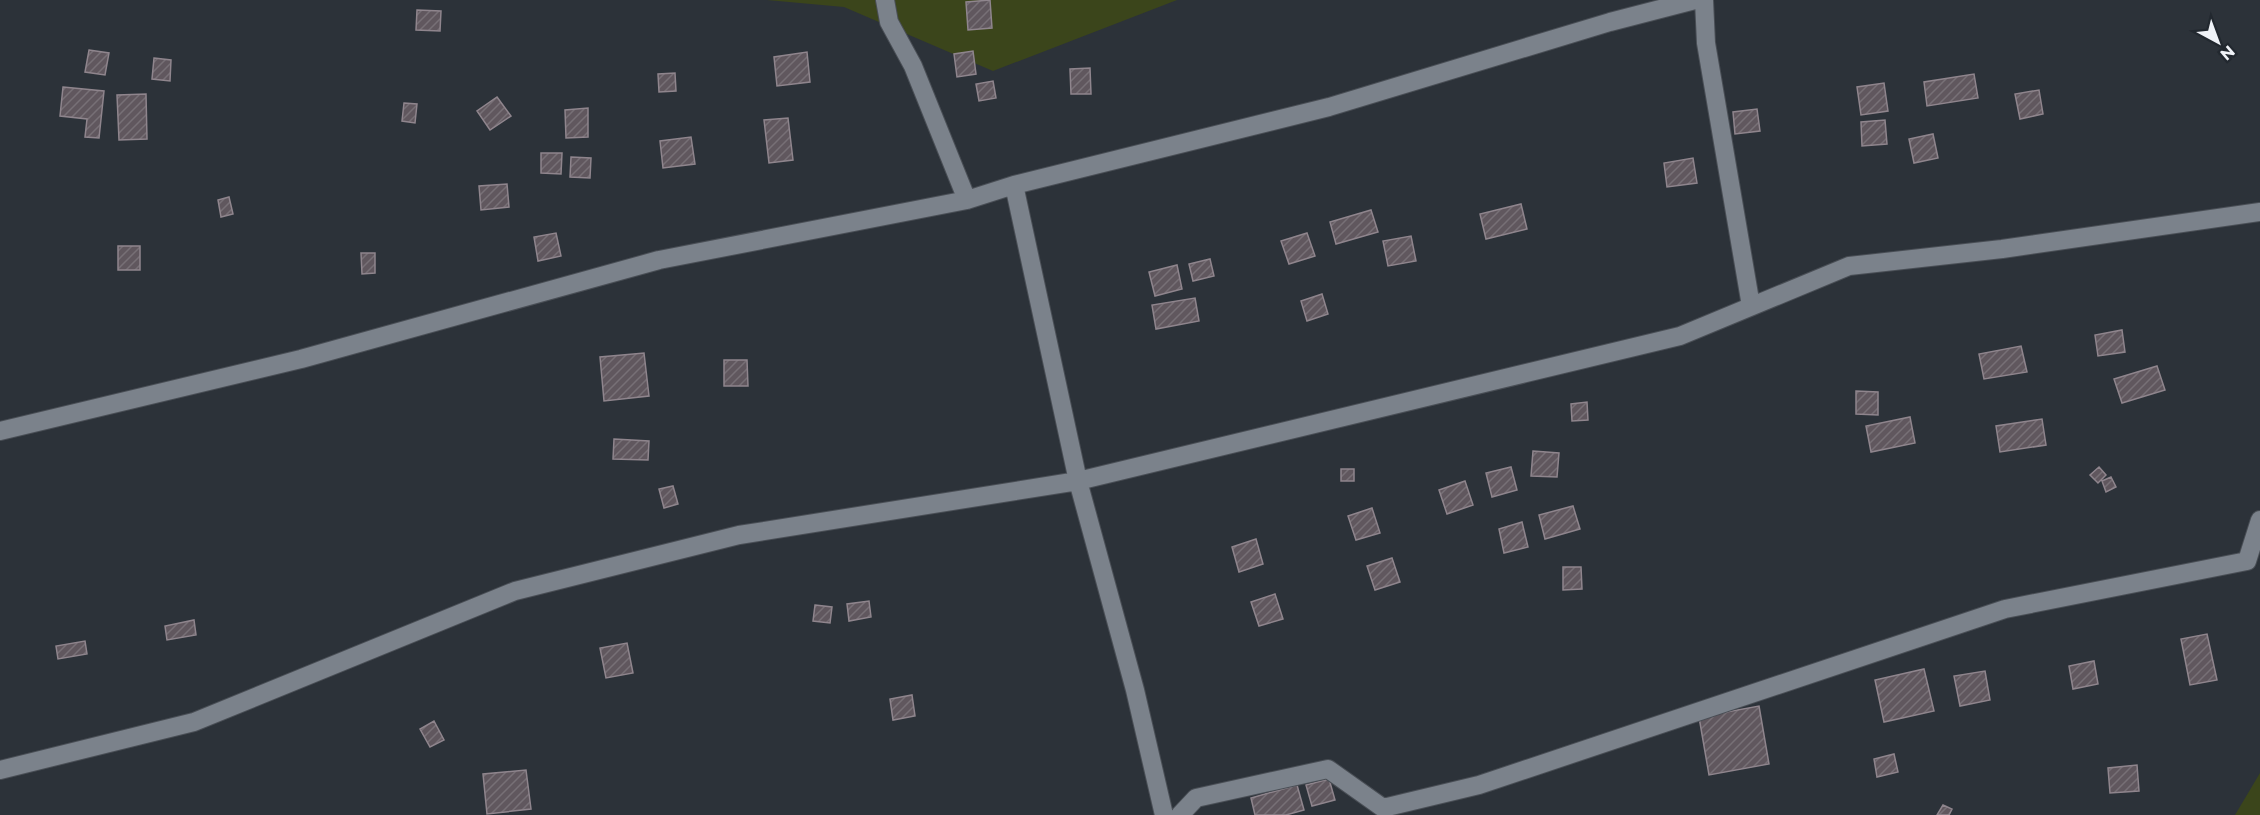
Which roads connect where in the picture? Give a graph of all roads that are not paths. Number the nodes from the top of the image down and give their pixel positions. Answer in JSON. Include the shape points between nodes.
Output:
{"nodes":[{"id":1,"x":885,"y":0,"type":"edge"},
{"id":2,"x":1695,"y":0,"type":"edge"},
{"id":3,"x":1704,"y":0,"type":"edge"},
{"id":4,"x":1014,"y":185,"type":"junction"},
{"id":5,"x":967,"y":200,"type":"junction"},
{"id":6,"x":2260,"y":212,"type":"edge"},
{"id":7,"x":1751,"y":306,"type":"junction"},
{"id":8,"x":0,"y":432,"type":"edge"},
{"id":9,"x":1078,"y":481,"type":"junction"},
{"id":10,"x":2260,"y":520,"type":"edge"},
{"id":11,"x":0,"y":770,"type":"edge"},
{"id":12,"x":1164,"y":815,"type":"edge"},
{"id":13,"x":1180,"y":815,"type":"edge"}],
"edges":[{"from":1,"to":5,"type":"street","via":[[889,22],[913,66]]},
{"from":2,"to":4,"type":"street","via":[[1329,107]]},
{"from":3,"to":7,"type":"street","via":[[1706,43]]},
{"from":4,"to":5,"type":"street"},
{"from":4,"to":9,"type":"street"},
{"from":5,"to":8,"type":"street","via":[[659,260],[301,359]]},
{"from":6,"to":7,"type":"street","via":[[2014,248],[1849,266]]},
{"from":7,"to":9,"type":"street","via":[[1680,336]]},
{"from":9,"to":11,"type":"street","via":[[739,535],[515,591],[194,722]]},
{"from":9,"to":12,"type":"street","via":[[1135,690]]},
{"from":10,"to":13,"type":"street","via":[[2247,561],[2005,609],[1479,785],[1383,808],[1328,769],[1196,798]]}]}
